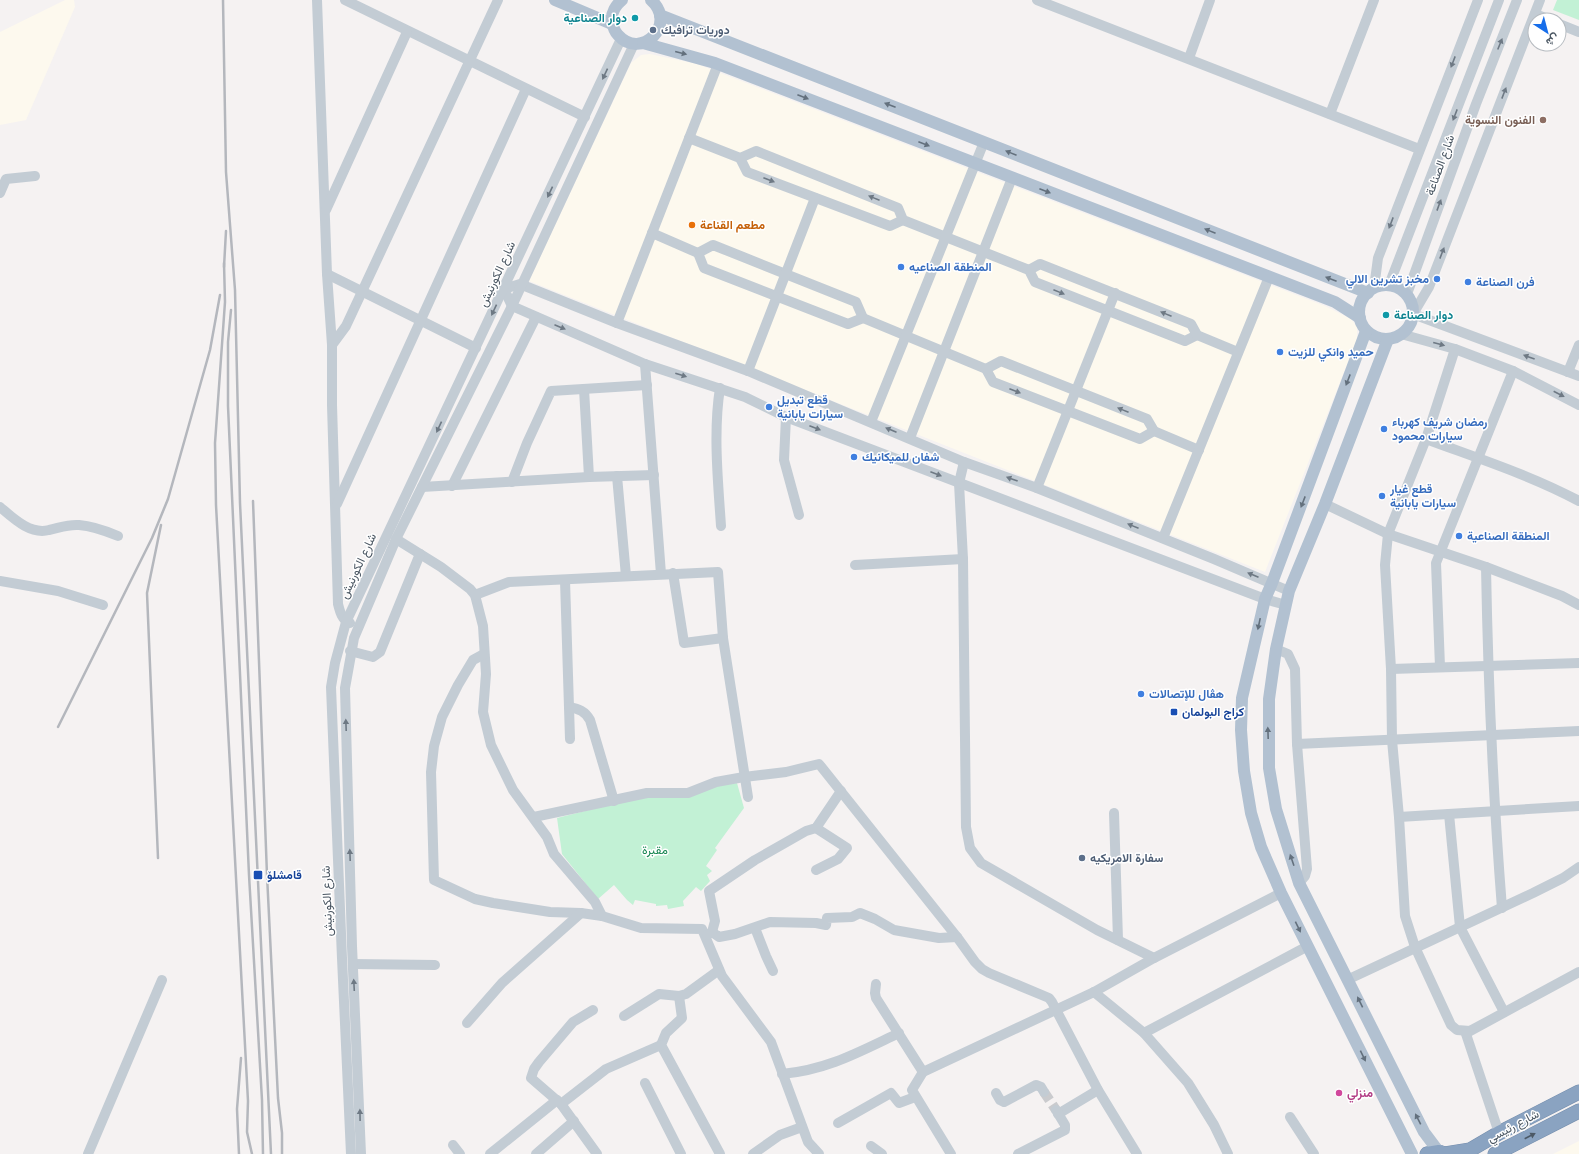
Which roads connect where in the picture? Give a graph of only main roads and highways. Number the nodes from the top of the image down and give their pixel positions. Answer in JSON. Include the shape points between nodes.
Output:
{"nodes":[{"id":1,"x":555,"y":0,"type":"edge"},
{"id":2,"x":620,"y":0,"type":"edge"},
{"id":3,"x":656,"y":5,"type":"edge"},
{"id":4,"x":612,"y":24,"type":"junction"},
{"id":5,"x":639,"y":43,"type":"junction"},
{"id":6,"x":1371,"y":290,"type":"junction"},
{"id":7,"x":1360,"y":318,"type":"junction"},
{"id":8,"x":1366,"y":330,"type":"junction"},
{"id":9,"x":1388,"y":339,"type":"junction"},
{"id":10,"x":1299,"y":883,"type":"junction"},
{"id":11,"x":1281,"y":893,"type":"junction"},
{"id":12,"x":1579,"y":1092,"type":"edge"},
{"id":13,"x":1579,"y":1110,"type":"edge"},
{"id":14,"x":1437,"y":1153,"type":"edge"},
{"id":15,"x":1412,"y":1154,"type":"edge"},
{"id":16,"x":1495,"y":1154,"type":"edge"}],
"edges":[{"from":1,"to":4,"type":"main road"},
{"from":2,"to":4,"type":"main road","via":[[613,11]]},
{"from":3,"to":5,"type":"main road","via":[[660,27],[648,41]]},
{"from":6,"to":3,"type":"main road","one_way":true,"via":[[984,142]]},
{"from":4,"to":5,"type":"main road","via":[[621,39]]},
{"from":5,"to":7,"type":"main road","one_way":true,"via":[[706,59],[1336,302]]},
{"from":6,"to":7,"type":"main road","via":[[1360,304]]},
{"from":6,"to":9,"type":"main road","via":[[1389,285],[1402,290],[1412,303],[1410,326],[1401,334]]},
{"from":7,"to":8,"type":"main road"},
{"from":8,"to":9,"type":"main road","via":[[1380,339]]},
{"from":8,"to":11,"type":"main road","one_way":true,"via":[[1265,599],[1242,698],[1244,771],[1251,813],[1261,847]]},
{"from":10,"to":9,"type":"main road","one_way":true,"via":[[1276,809],[1269,768],[1269,699],[1276,649],[1289,591]]},
{"from":10,"to":11,"type":"main road"},
{"from":14,"to":10,"type":"main road","one_way":true,"via":[[1424,1132]]},
{"from":11,"to":15,"type":"main road","one_way":true},
{"from":12,"to":14,"type":"highway","name":"شارع رئيسي","via":[[1470,1150]]},
{"from":16,"to":13,"type":"highway","name":"شارع رئيسي","one_way":true}]}
